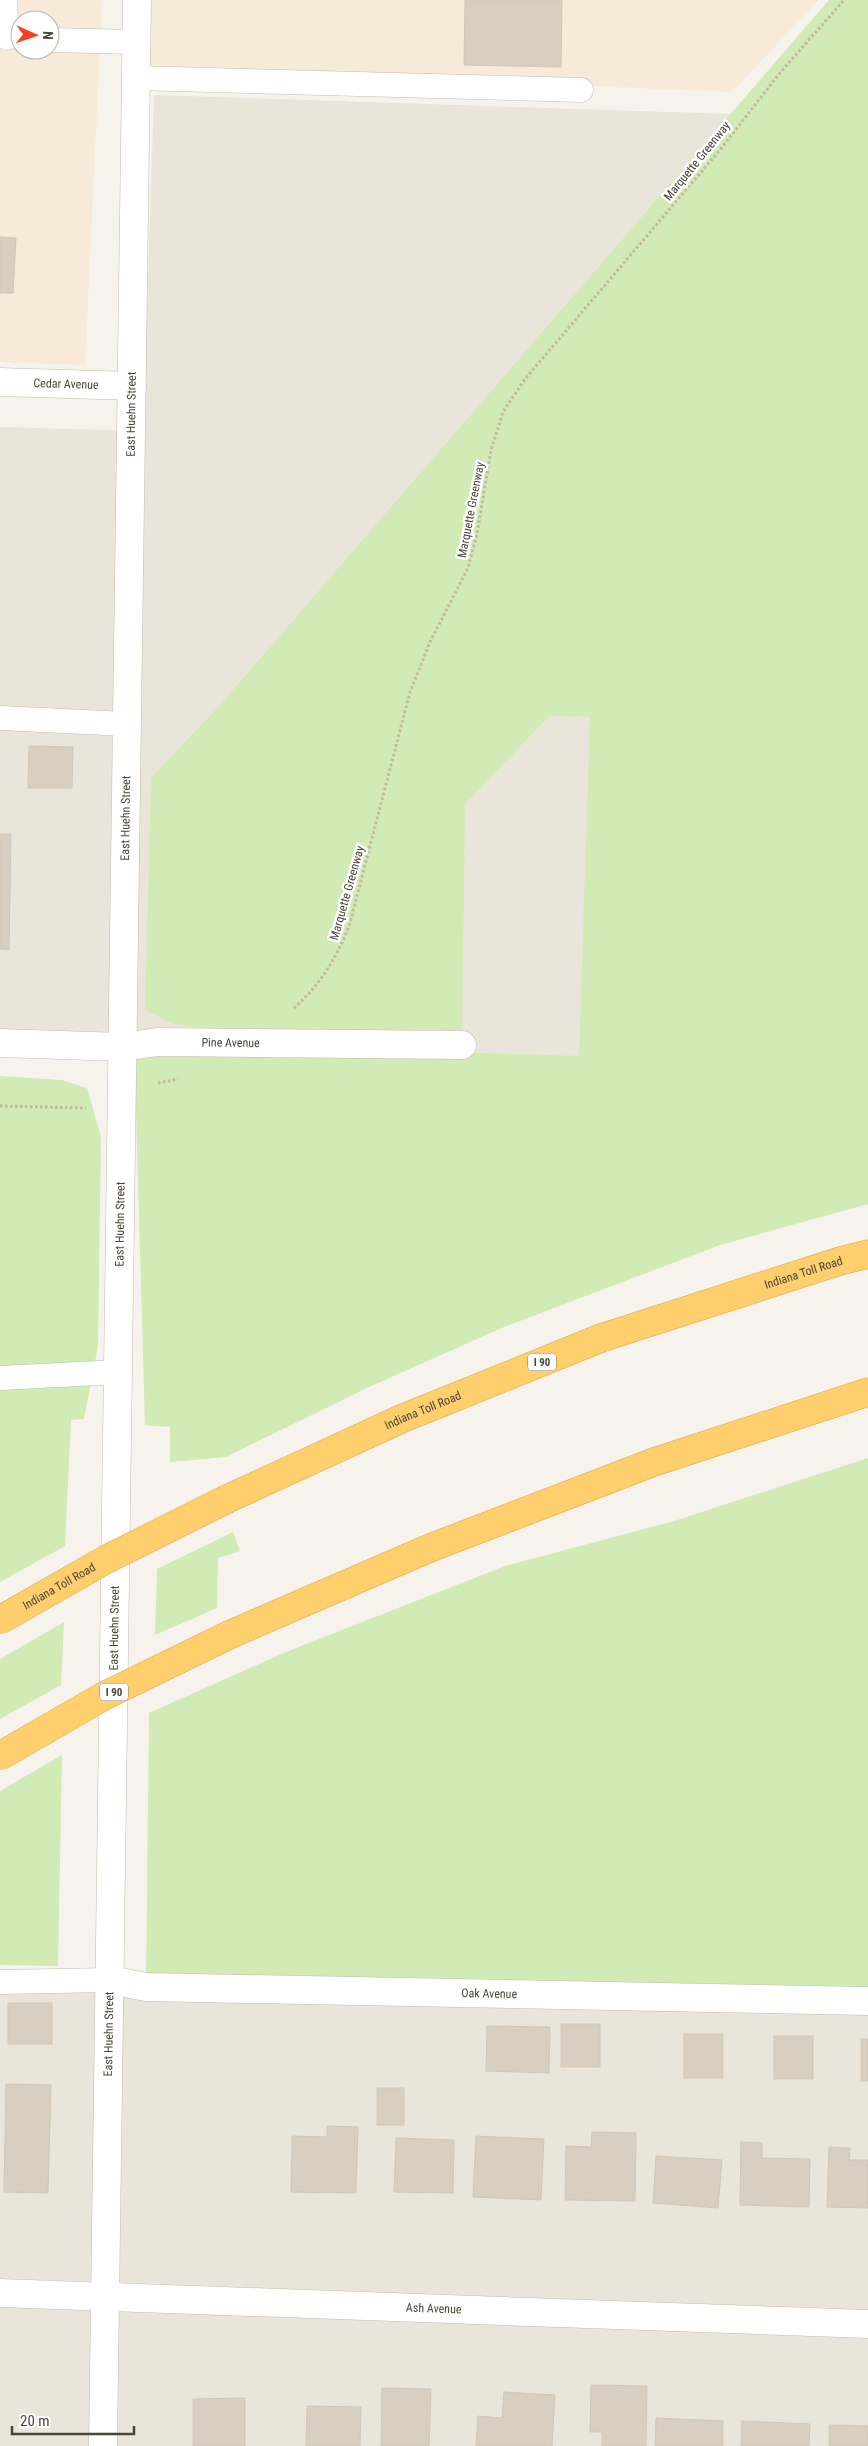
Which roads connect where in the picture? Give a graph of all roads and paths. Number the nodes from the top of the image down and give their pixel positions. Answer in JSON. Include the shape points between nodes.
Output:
{"nodes":[{"id":1,"x":5,"y":0,"type":"edge"},
{"id":2,"x":137,"y":0,"type":"edge"},
{"id":3,"x":844,"y":0,"type":"edge"},
{"id":4,"x":9,"y":38,"type":"edge"},
{"id":5,"x":60,"y":40,"type":"edge"},
{"id":6,"x":136,"y":42,"type":"junction"},
{"id":7,"x":136,"y":78,"type":"junction"},
{"id":8,"x":581,"y":90,"type":"dead end"},
{"id":9,"x":0,"y":382,"type":"edge"},
{"id":10,"x":132,"y":386,"type":"junction"},
{"id":11,"x":0,"y":718,"type":"edge"},
{"id":12,"x":127,"y":724,"type":"junction"},
{"id":13,"x":288,"y":1012,"type":"dead end"},
{"id":14,"x":0,"y":1043,"type":"edge"},
{"id":15,"x":462,"y":1045,"type":"dead end"},
{"id":16,"x":122,"y":1047,"type":"junction"},
{"id":17,"x":183,"y":1077,"type":"dead end"},
{"id":18,"x":153,"y":1083,"type":"dead end"},
{"id":19,"x":0,"y":1106,"type":"edge"},
{"id":20,"x":88,"y":1108,"type":"dead end"},
{"id":21,"x":868,"y":1254,"type":"edge"},
{"id":22,"x":118,"y":1372,"type":"junction"},
{"id":23,"x":0,"y":1378,"type":"edge"},
{"id":24,"x":868,"y":1392,"type":"edge"},
{"id":25,"x":0,"y":1620,"type":"edge"},
{"id":26,"x":0,"y":1756,"type":"edge"},
{"id":27,"x":110,"y":1980,"type":"junction"},
{"id":28,"x":0,"y":1982,"type":"edge"},
{"id":29,"x":868,"y":2001,"type":"edge"},
{"id":30,"x":0,"y":2293,"type":"edge"},
{"id":31,"x":105,"y":2297,"type":"junction"},
{"id":32,"x":868,"y":2324,"type":"edge"},
{"id":33,"x":103,"y":2446,"type":"edge"}],
"edges":[{"from":1,"to":4,"type":"lane"},
{"from":2,"to":6,"type":"street","name":"East Huehn Street"},
{"from":3,"to":13,"type":"path","name":"Marquette Greenway","via":[[525,379],[503,412],[468,568],[430,642],[410,692],[350,924],[339,952],[320,980]]},
{"from":5,"to":6,"type":"lane"},
{"from":6,"to":7,"type":"street","name":"East Huehn Street"},
{"from":7,"to":8,"type":"lane"},
{"from":7,"to":10,"type":"street","name":"East Huehn Street"},
{"from":9,"to":10,"type":"street","name":"Cedar Avenue"},
{"from":10,"to":12,"type":"street","name":"East Huehn Street"},
{"from":11,"to":12,"type":"lane"},
{"from":12,"to":16,"type":"street","name":"East Huehn Street"},
{"from":14,"to":16,"type":"street","name":"Pine Avenue"},
{"from":15,"to":16,"type":"street","name":"Pine Avenue","via":[[158,1042]]},
{"from":16,"to":22,"type":"street","name":"East Huehn Street"},
{"from":17,"to":18,"type":"path"},
{"from":19,"to":20,"type":"path"},
{"from":21,"to":25,"type":"highway","name":"Indiana Toll Road","number":"I 90","bridge":true,"via":[[601,1338],[401,1419],[226,1499],[107,1559]]},
{"from":22,"to":23,"type":"lane"},
{"from":22,"to":27,"type":"street","name":"East Huehn Street"},
{"from":24,"to":26,"type":"highway","number":"I 90","bridge":true,"via":[[645,1465],[430,1548],[231,1634],[104,1696]]},
{"from":27,"to":28,"type":"lane"},
{"from":27,"to":29,"type":"street","name":"Oak Avenue","via":[[146,1987]]},
{"from":27,"to":31,"type":"street","name":"East Huehn Street"},
{"from":30,"to":31,"type":"street","name":"Ash Avenue"},
{"from":31,"to":32,"type":"street","name":"Ash Avenue"},
{"from":31,"to":33,"type":"street","name":"East Huehn Street"}]}
